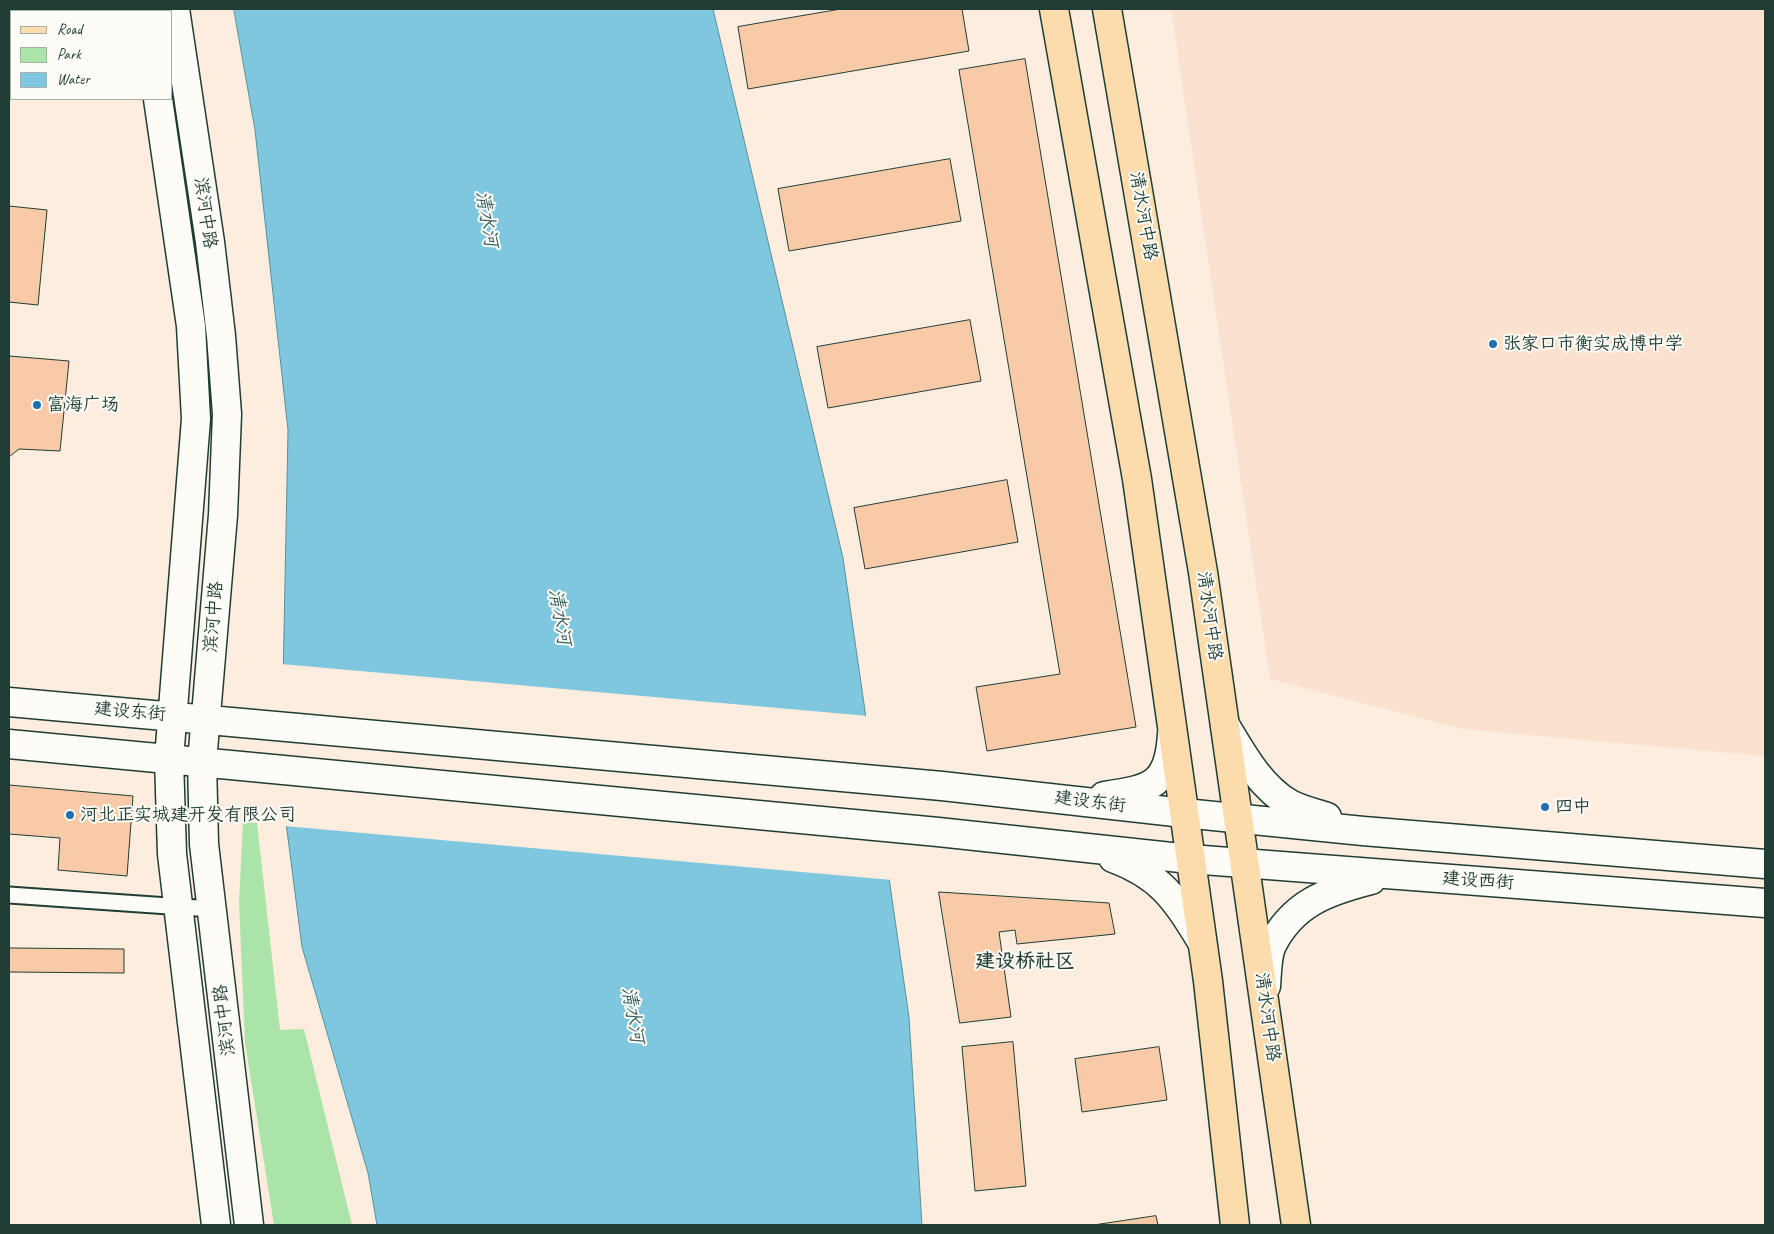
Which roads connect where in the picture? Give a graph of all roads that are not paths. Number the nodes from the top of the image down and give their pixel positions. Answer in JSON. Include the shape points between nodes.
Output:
{"nodes":[{"id":1,"x":175,"y":9,"type":"edge"},
{"id":2,"x":1054,"y":9,"type":"edge"},
{"id":3,"x":1107,"y":9,"type":"edge"},
{"id":4,"x":158,"y":100,"type":"edge"},
{"id":5,"x":9,"y":702,"type":"edge"},
{"id":6,"x":172,"y":716,"type":"junction"},
{"id":7,"x":206,"y":719,"type":"junction"},
{"id":8,"x":1225,"y":725,"type":"junction"},
{"id":9,"x":1172,"y":727,"type":"junction"},
{"id":10,"x":9,"y":744,"type":"edge"},
{"id":11,"x":169,"y":759,"type":"junction"},
{"id":12,"x":202,"y":762,"type":"junction"},
{"id":13,"x":1076,"y":800,"type":"junction"},
{"id":14,"x":1184,"y":813,"type":"junction"},
{"id":15,"x":1238,"y":818,"type":"junction"},
{"id":16,"x":1363,"y":831,"type":"junction"},
{"id":17,"x":1083,"y":848,"type":"junction"},
{"id":18,"x":1190,"y":860,"type":"junction"},
{"id":19,"x":1245,"y":864,"type":"junction"},
{"id":20,"x":1765,"y":864,"type":"edge"},
{"id":21,"x":1392,"y":875,"type":"junction"},
{"id":22,"x":9,"y":895,"type":"edge"},
{"id":23,"x":1765,"y":903,"type":"edge"},
{"id":24,"x":178,"y":908,"type":"junction"},
{"id":25,"x":212,"y":909,"type":"junction"},
{"id":26,"x":1202,"y":942,"type":"junction"},
{"id":27,"x":1264,"y":997,"type":"junction"},
{"id":28,"x":216,"y":1225,"type":"edge"},
{"id":29,"x":249,"y":1225,"type":"edge"},
{"id":30,"x":1235,"y":1225,"type":"edge"},
{"id":31,"x":1296,"y":1225,"type":"edge"}],
"edges":[{"from":1,"to":7,"type":"main road","name":"滨河中路","via":[[210,242],[227,414]]},
{"from":2,"to":9,"type":"main road","via":[[1137,479]]},
{"from":3,"to":8,"type":"main road","name":"清水河中路","via":[[1203,572]]},
{"from":4,"to":6,"type":"main road","name":"滨河中路","via":[[191,326],[196,419]]},
{"from":5,"to":6,"type":"main road","name":"建设东街"},
{"from":6,"to":7,"type":"main road","name":"建设东街"},
{"from":6,"to":11,"type":"main road","name":"滨河中路"},
{"from":7,"to":12,"type":"main road","name":"滨河中路"},
{"from":7,"to":13,"type":"main road","name":"建设东街"},
{"from":8,"to":15,"type":"main road","name":"清水河中路"},
{"from":8,"to":16,"type":"main road","via":[[1250,765],[1290,804]]},
{"from":9,"to":13,"type":"main road","via":[[1170,759],[1159,779],[1140,790]]},
{"from":9,"to":14,"type":"main road"},
{"from":10,"to":11,"type":"main road"},
{"from":11,"to":12,"type":"main road"},
{"from":11,"to":24,"type":"main road","name":"滨河中路","via":[[172,854]]},
{"from":12,"to":17,"type":"main road"},
{"from":12,"to":25,"type":"main road","name":"滨河中路","via":[[204,844]]},
{"from":13,"to":14,"type":"main road","name":"建设东街"},
{"from":14,"to":15,"type":"main road","name":"建设东街"},
{"from":14,"to":18,"type":"main road"},
{"from":15,"to":16,"type":"main road"},
{"from":15,"to":19,"type":"main road","name":"清水河中路"},
{"from":16,"to":20,"type":"main road"},
{"from":17,"to":18,"type":"main road"},
{"from":17,"to":26,"type":"main road","via":[[1126,863],[1156,880],[1177,902]]},
{"from":18,"to":19,"type":"main road","name":"建设西街"},
{"from":18,"to":26,"type":"main road"},
{"from":19,"to":21,"type":"main road","name":"建设西街"},
{"from":19,"to":27,"type":"main road","name":"清水河中路"},
{"from":21,"to":23,"type":"main road","name":"建设西街"},
{"from":21,"to":27,"type":"main road","via":[[1337,889],[1310,900],[1288,922],[1271,948]]},
{"from":22,"to":24,"type":"lane"},
{"from":24,"to":25,"type":"lane"},
{"from":24,"to":28,"type":"main road","name":"滨河中路"},
{"from":25,"to":29,"type":"main road","name":"滨河中路"},
{"from":26,"to":30,"type":"main road"},
{"from":27,"to":31,"type":"main road","name":"清水河中路"}]}
